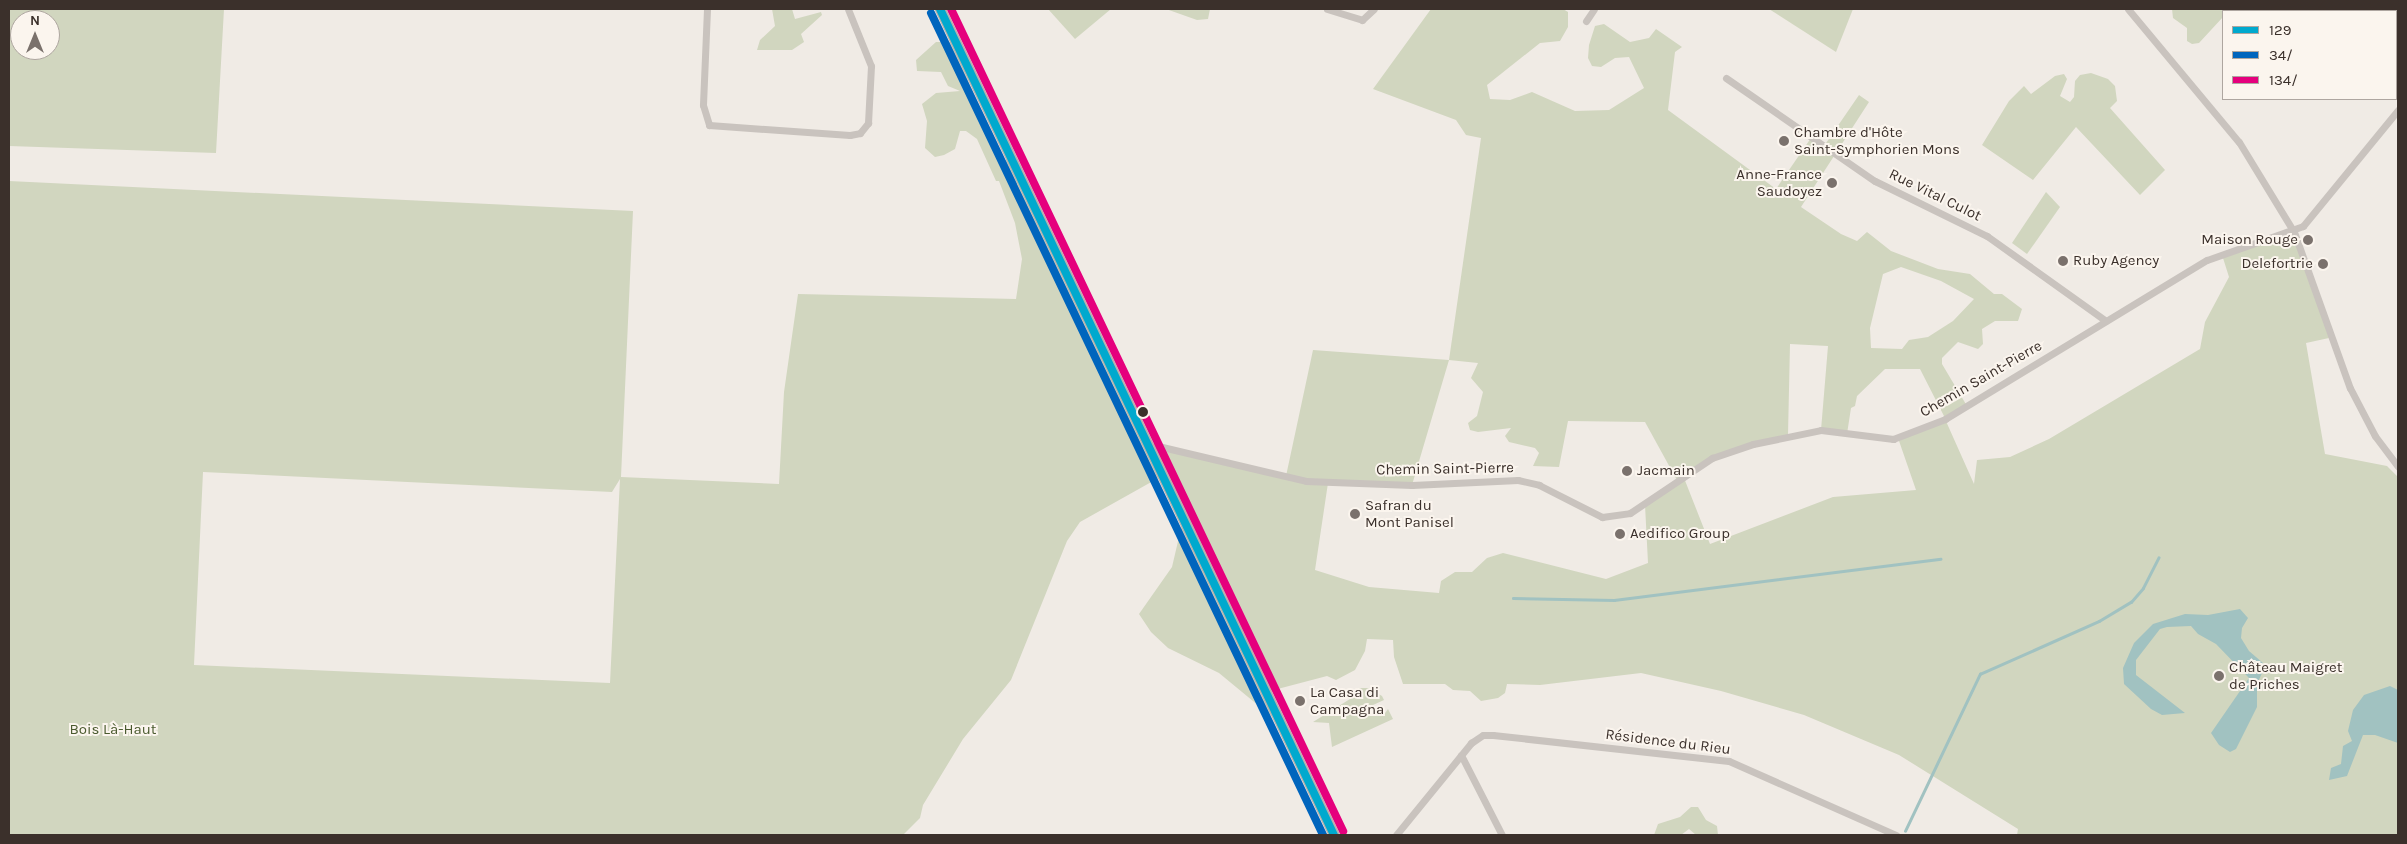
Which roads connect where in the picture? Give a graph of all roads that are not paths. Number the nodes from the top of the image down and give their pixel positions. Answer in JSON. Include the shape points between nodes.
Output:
{"nodes":[{"id":1,"x":707,"y":9,"type":"edge"},
{"id":2,"x":848,"y":9,"type":"edge"},
{"id":3,"x":940,"y":9,"type":"edge"},
{"id":4,"x":1327,"y":9,"type":"edge"},
{"id":5,"x":1374,"y":9,"type":"edge"},
{"id":6,"x":1594,"y":9,"type":"edge"},
{"id":7,"x":2128,"y":9,"type":"edge"},
{"id":8,"x":1586,"y":20,"type":"dead end"},
{"id":9,"x":1726,"y":78,"type":"dead end"},
{"id":10,"x":2398,"y":110,"type":"edge"},
{"id":11,"x":2294,"y":232,"type":"junction"},
{"id":12,"x":2106,"y":321,"type":"junction"},
{"id":13,"x":1148,"y":447,"type":"junction"},
{"id":14,"x":2398,"y":466,"type":"edge"},
{"id":15,"x":1461,"y":755,"type":"junction"},
{"id":16,"x":1334,"y":835,"type":"edge"},
{"id":17,"x":1396,"y":835,"type":"edge"},
{"id":18,"x":1502,"y":835,"type":"edge"},
{"id":19,"x":1896,"y":835,"type":"edge"}],
"edges":[{"from":1,"to":2,"type":"street","via":[[703,105],[709,125],[850,135],[860,133],[868,123],[871,66]]},
{"from":3,"to":13,"type":"main road"},
{"from":4,"to":5,"type":"street","via":[[1362,20]]},
{"from":6,"to":8,"type":"street"},
{"from":7,"to":11,"type":"street","via":[[2239,142]]},
{"from":9,"to":12,"type":"street","name":"Rue Vital Culot","via":[[1875,182],[2002,246]]},
{"from":10,"to":11,"type":"street","via":[[2304,226]]},
{"from":11,"to":12,"type":"street","name":"Chemin Saint-Pierre","via":[[2214,257]]},
{"from":11,"to":14,"type":"street","via":[[2350,388],[2375,436]]},
{"from":12,"to":13,"type":"street","name":"Chemin Saint-Pierre","via":[[1967,406],[1916,432],[1886,439],[1821,430],[1753,444],[1712,458],[1638,510],[1616,516],[1596,515],[1539,485],[1518,480],[1412,485],[1306,481],[1158,446]]},
{"from":13,"to":16,"type":"main road"},
{"from":15,"to":17,"type":"street","name":"Résidence du Rieu"},
{"from":15,"to":18,"type":"street"},
{"from":15,"to":19,"type":"street","name":"Résidence du Rieu","via":[[1476,738],[1492,735],[1729,761]]}]}
